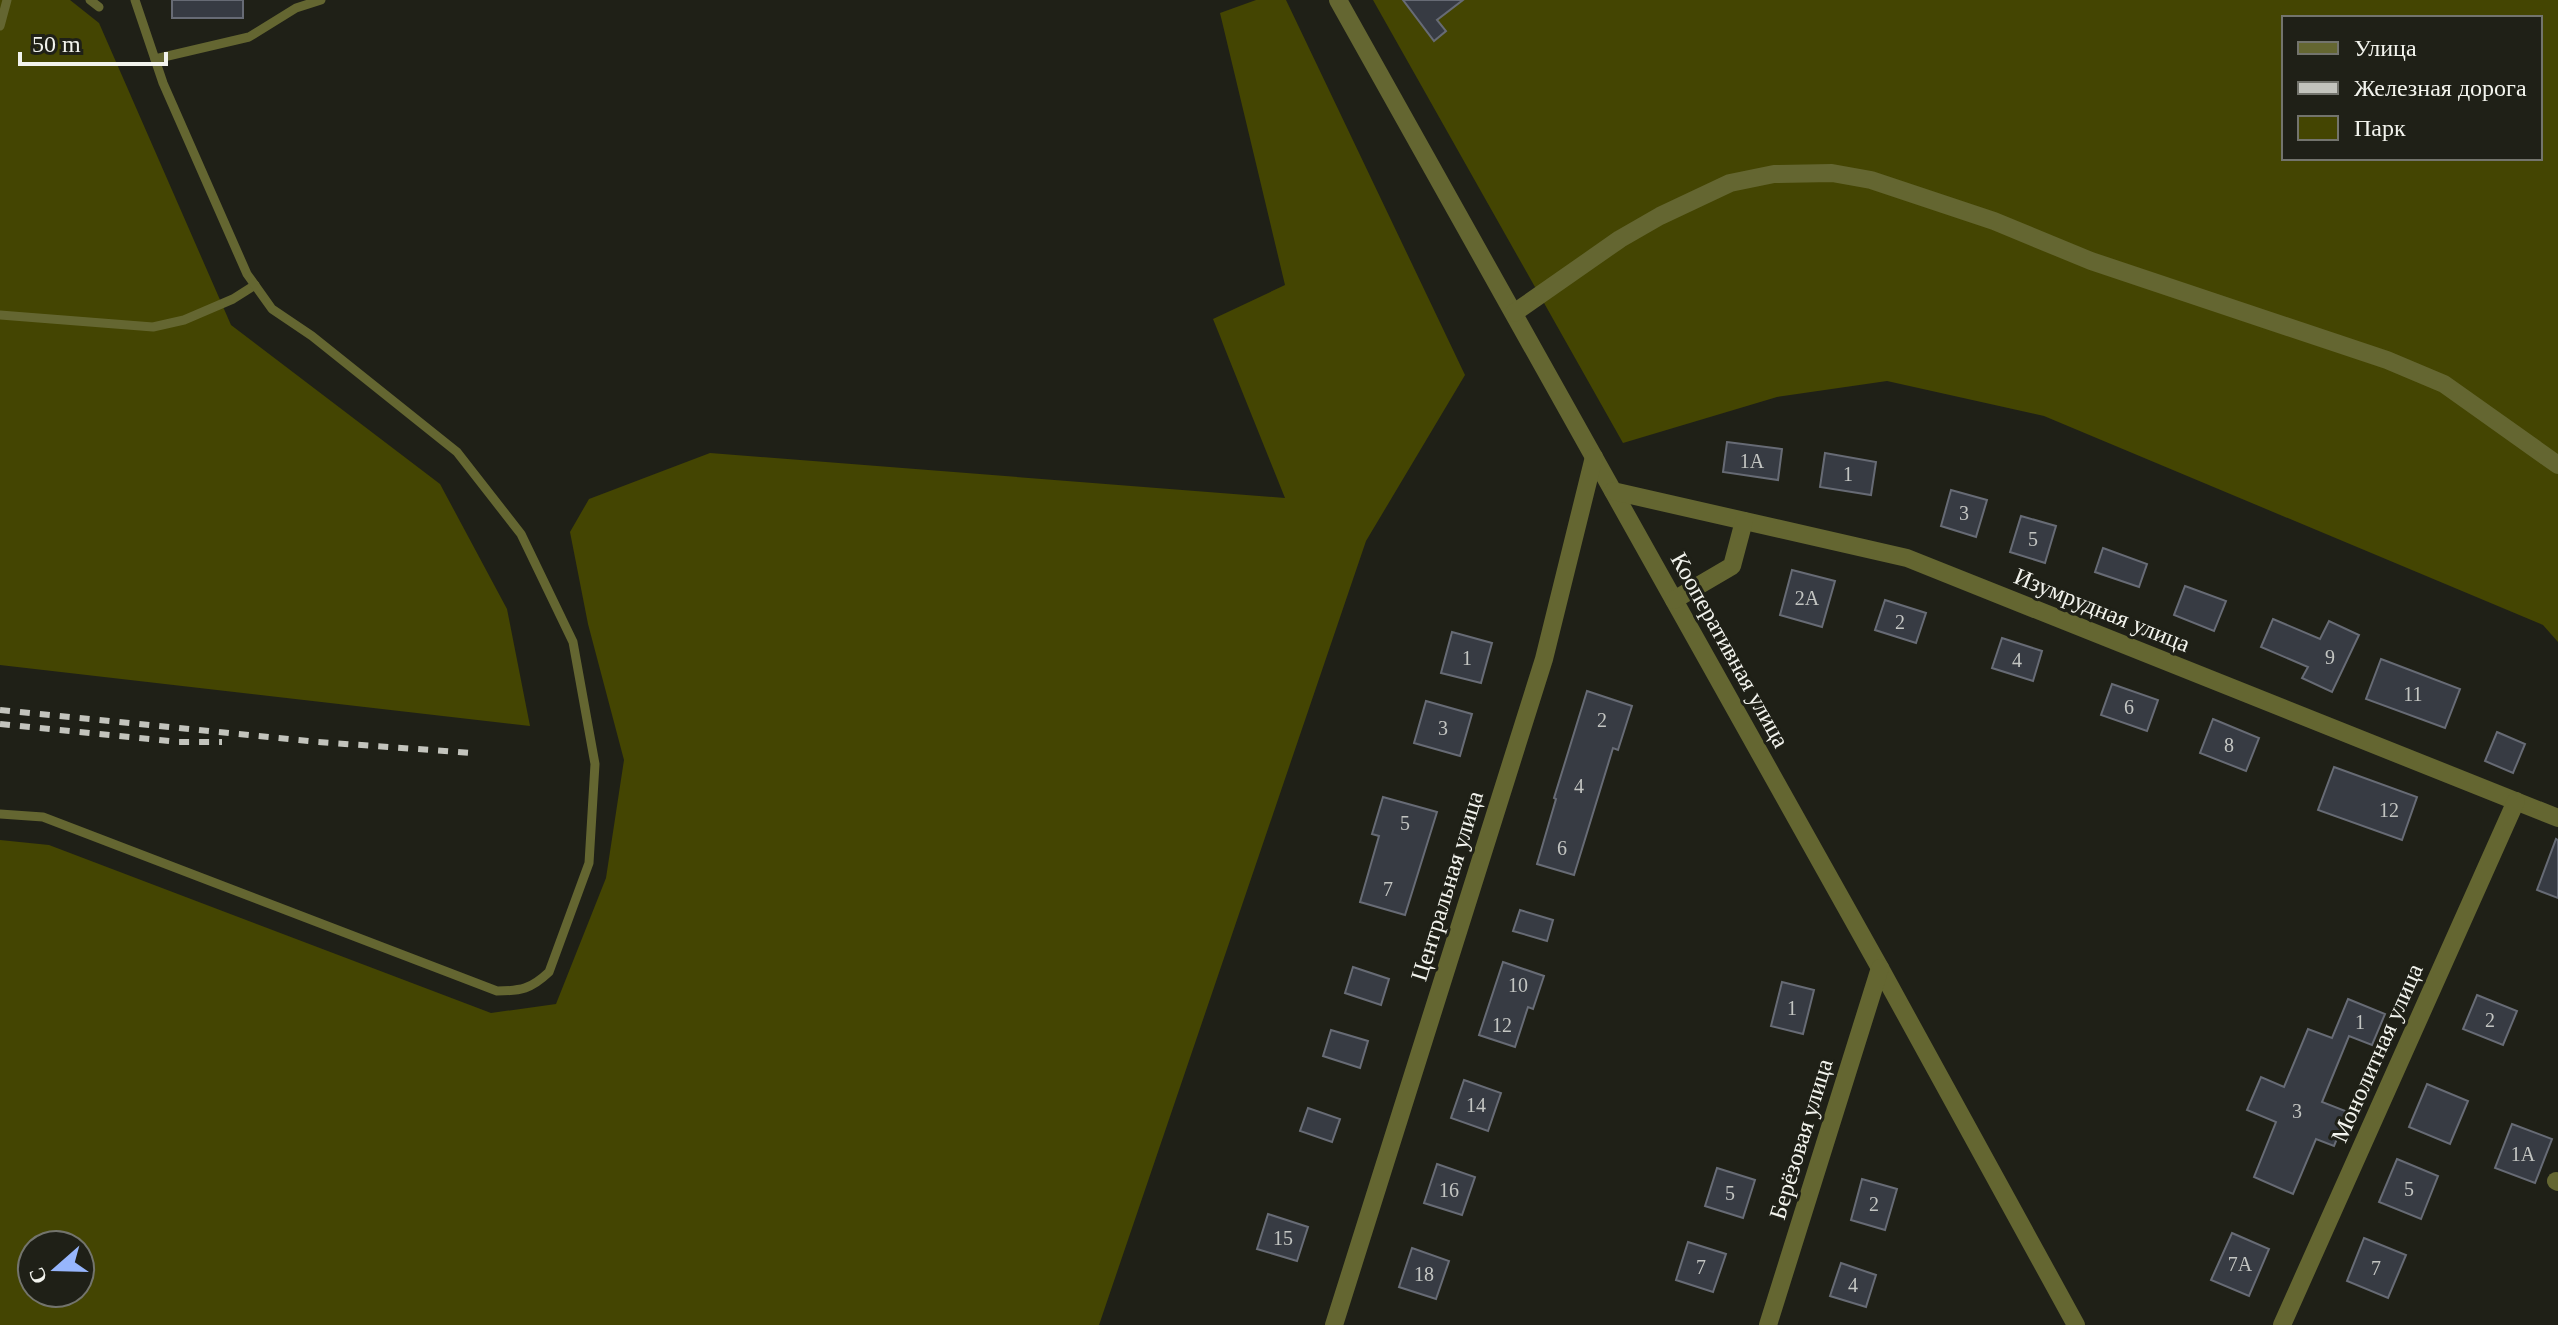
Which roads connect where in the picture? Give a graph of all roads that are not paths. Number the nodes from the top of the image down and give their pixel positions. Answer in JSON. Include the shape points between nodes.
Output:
{"nodes":[{"id":1,"x":7,"y":0,"type":"edge"},
{"id":2,"x":135,"y":0,"type":"edge"},
{"id":3,"x":321,"y":0,"type":"edge"},
{"id":4,"x":1338,"y":0,"type":"edge"},
{"id":5,"x":296,"y":4,"type":"edge"},
{"id":6,"x":0,"y":26,"type":"edge"},
{"id":7,"x":155,"y":59,"type":"junction"},
{"id":8,"x":255,"y":285,"type":"junction"},
{"id":9,"x":1514,"y":313,"type":"junction"},
{"id":10,"x":0,"y":315,"type":"edge"},
{"id":11,"x":1594,"y":457,"type":"junction"},
{"id":12,"x":2558,"y":465,"type":"edge"},
{"id":13,"x":1613,"y":491,"type":"junction"},
{"id":14,"x":1744,"y":521,"type":"junction"},
{"id":15,"x":1674,"y":600,"type":"junction"},
{"id":16,"x":2516,"y":801,"type":"junction"},
{"id":17,"x":0,"y":814,"type":"edge"},
{"id":18,"x":2558,"y":818,"type":"edge"},
{"id":19,"x":1880,"y":968,"type":"junction"},
{"id":20,"x":1334,"y":1325,"type":"edge"},
{"id":21,"x":1768,"y":1325,"type":"edge"},
{"id":22,"x":2076,"y":1325,"type":"edge"},
{"id":23,"x":2282,"y":1325,"type":"edge"}],
"edges":[{"from":1,"to":6,"type":"lane"},
{"from":2,"to":7,"type":"lane"},
{"from":3,"to":5,"type":"lane"},
{"from":4,"to":9,"type":"street","name":"Кооперативная улица"},
{"from":5,"to":7,"type":"lane","via":[[249,37]]},
{"from":7,"to":8,"type":"lane"},
{"from":8,"to":10,"type":"lane","via":[[184,320],[153,327]]},
{"from":8,"to":17,"type":"lane","via":[[272,309],[457,452],[521,534],[573,642],[595,764],[589,863],[549,972],[520,991],[497,991],[43,817]]},
{"from":9,"to":11,"type":"street","name":"Кооперативная улица"},
{"from":9,"to":12,"type":"street","via":[[1620,239],[1730,183],[1774,174],[1832,173],[1871,180],[1994,221],[2091,261],[2387,360],[2444,384]]},
{"from":11,"to":13,"type":"street","name":"Кооперативная улица"},
{"from":11,"to":20,"type":"street","name":"Центральная улица","via":[[1544,659]]},
{"from":13,"to":14,"type":"street","name":"Изумрудная улица"},
{"from":13,"to":15,"type":"street","name":"Кооперативная улица"},
{"from":14,"to":15,"type":"street","via":[[1732,566]]},
{"from":14,"to":16,"type":"street","name":"Изумрудная улица","via":[[1907,558]]},
{"from":15,"to":19,"type":"street","name":"Кооперативная улица"},
{"from":16,"to":18,"type":"street","name":"Изумрудная улица"},
{"from":16,"to":23,"type":"street","name":"Монолитная улица"},
{"from":19,"to":21,"type":"street","name":"Берёзовая улица"},
{"from":19,"to":22,"type":"street","name":"Кооперативная улица"}]}
